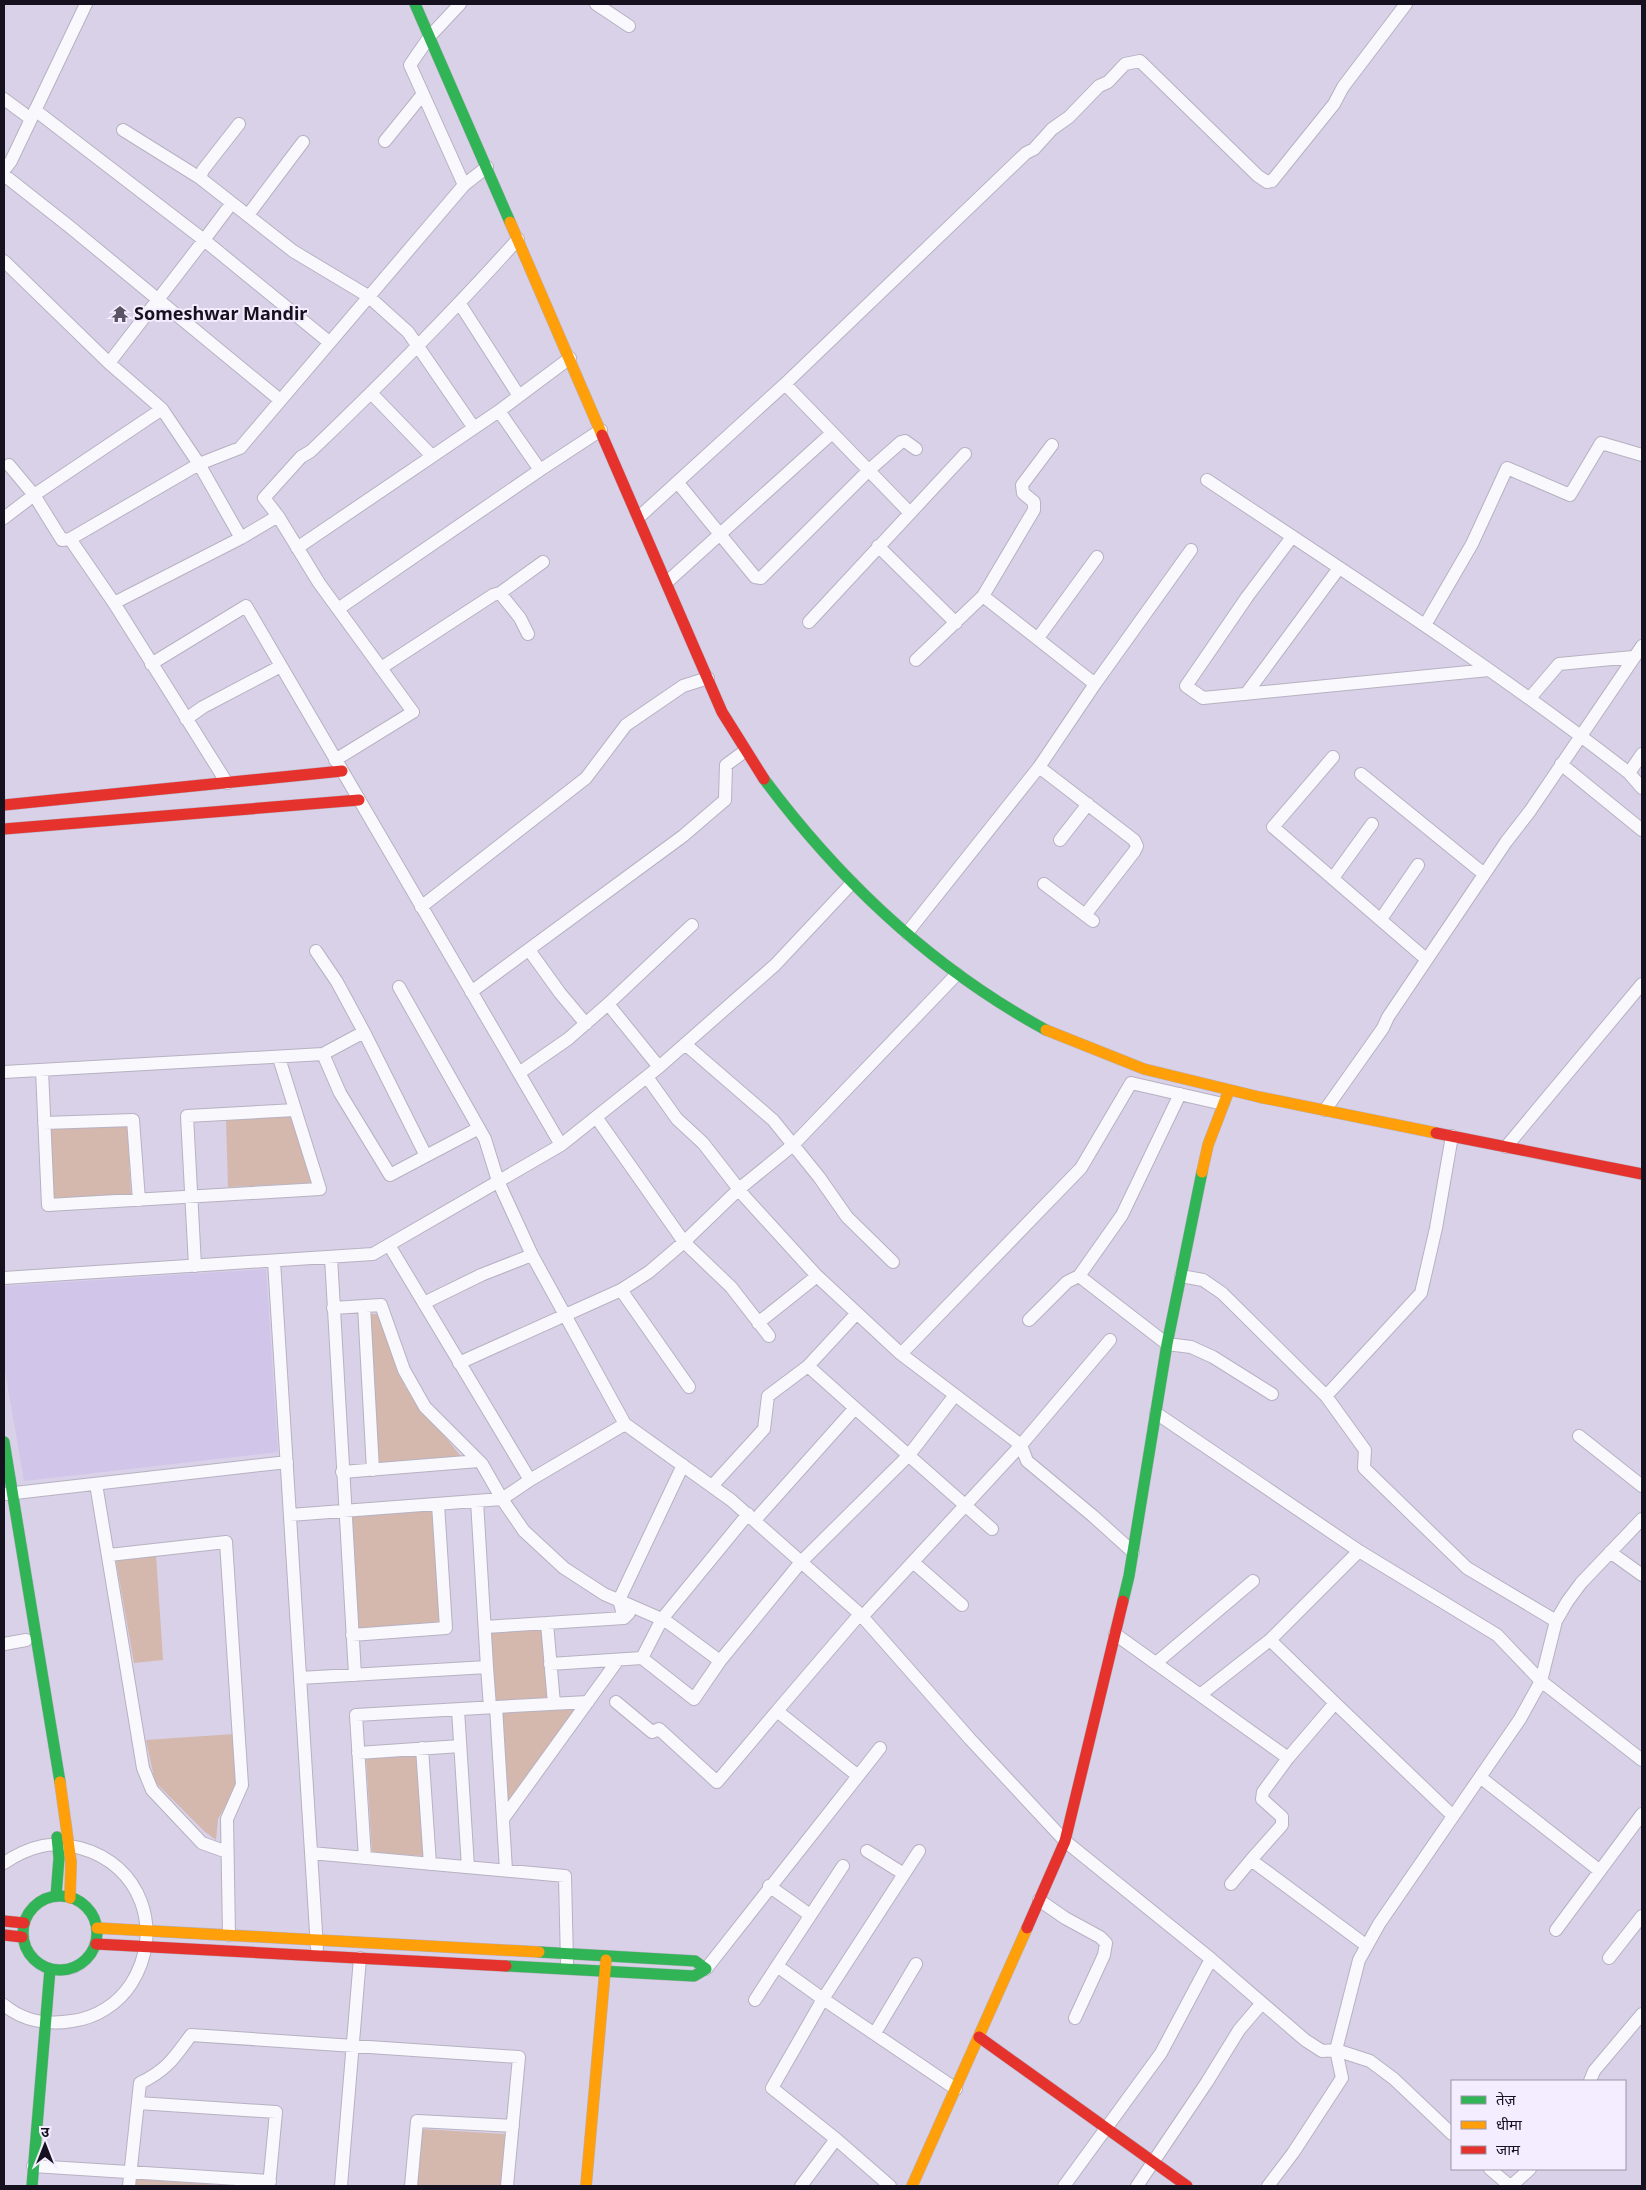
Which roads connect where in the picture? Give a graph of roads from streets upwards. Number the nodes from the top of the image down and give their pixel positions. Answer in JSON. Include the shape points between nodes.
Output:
{"nodes":[{"id":1,"x":86,"y":4,"type":"edge"},
{"id":2,"x":415,"y":4,"type":"edge"},
{"id":3,"x":460,"y":4,"type":"edge"},
{"id":4,"x":596,"y":4,"type":"edge"},
{"id":5,"x":1406,"y":4,"type":"edge"},
{"id":6,"x":629,"y":26,"type":"dead end"},
{"id":7,"x":430,"y":36,"type":"junction"},
{"id":8,"x":423,"y":94,"type":"junction"},
{"id":9,"x":4,"y":99,"type":"edge"},
{"id":10,"x":33,"y":114,"type":"junction"},
{"id":11,"x":239,"y":124,"type":"dead end"},
{"id":12,"x":124,"y":130,"type":"dead end"},
{"id":13,"x":385,"y":141,"type":"dead end"},
{"id":14,"x":303,"y":142,"type":"dead end"},
{"id":15,"x":487,"y":167,"type":"junction"},
{"id":16,"x":4,"y":170,"type":"edge"},
{"id":17,"x":4,"y":176,"type":"edge"},
{"id":18,"x":200,"y":178,"type":"junction"},
{"id":19,"x":464,"y":185,"type":"junction"},
{"id":20,"x":231,"y":204,"type":"junction"},
{"id":21,"x":248,"y":215,"type":"junction"},
{"id":22,"x":518,"y":239,"type":"junction"},
{"id":23,"x":204,"y":240,"type":"junction"},
{"id":24,"x":4,"y":261,"type":"edge"},
{"id":25,"x":368,"y":296,"type":"junction"},
{"id":26,"x":159,"y":300,"type":"junction"},
{"id":27,"x":460,"y":304,"type":"junction"},
{"id":28,"x":329,"y":342,"type":"junction"},
{"id":29,"x":418,"y":347,"type":"junction"},
{"id":30,"x":570,"y":358,"type":"junction"},
{"id":31,"x":109,"y":363,"type":"junction"},
{"id":32,"x":786,"y":384,"type":"junction"},
{"id":33,"x":372,"y":393,"type":"junction"},
{"id":34,"x":519,"y":396,"type":"junction"},
{"id":35,"x":280,"y":400,"type":"junction"},
{"id":36,"x":162,"y":409,"type":"junction"},
{"id":37,"x":499,"y":411,"type":"junction"},
{"id":38,"x":474,"y":428,"type":"junction"},
{"id":39,"x":601,"y":430,"type":"junction"},
{"id":40,"x":832,"y":433,"type":"junction"},
{"id":41,"x":1052,"y":445,"type":"dead end"},
{"id":42,"x":916,"y":450,"type":"dead end"},
{"id":43,"x":964,"y":454,"type":"dead end"},
{"id":44,"x":1642,"y":455,"type":"edge"},
{"id":45,"x":432,"y":456,"type":"junction"},
{"id":46,"x":199,"y":464,"type":"junction"},
{"id":47,"x":8,"y":465,"type":"dead end"},
{"id":48,"x":540,"y":470,"type":"junction"},
{"id":49,"x":868,"y":471,"type":"junction"},
{"id":50,"x":1206,"y":480,"type":"dead end"},
{"id":51,"x":678,"y":483,"type":"junction"},
{"id":52,"x":34,"y":495,"type":"junction"},
{"id":53,"x":909,"y":512,"type":"junction"},
{"id":54,"x":278,"y":516,"type":"junction"},
{"id":55,"x":639,"y":517,"type":"junction"},
{"id":56,"x":4,"y":518,"type":"edge"},
{"id":57,"x":719,"y":535,"type":"junction"},
{"id":58,"x":1292,"y":537,"type":"junction"},
{"id":59,"x":241,"y":538,"type":"junction"},
{"id":60,"x":70,"y":539,"type":"junction"},
{"id":61,"x":878,"y":546,"type":"junction"},
{"id":62,"x":297,"y":548,"type":"junction"},
{"id":63,"x":1191,"y":550,"type":"dead end"},
{"id":64,"x":1097,"y":557,"type":"dead end"},
{"id":65,"x":543,"y":562,"type":"dead end"},
{"id":66,"x":1340,"y":568,"type":"junction"},
{"id":67,"x":667,"y":582,"type":"junction"},
{"id":68,"x":500,"y":593,"type":"junction"},
{"id":69,"x":983,"y":596,"type":"junction"},
{"id":70,"x":114,"y":603,"type":"junction"},
{"id":71,"x":338,"y":609,"type":"junction"},
{"id":72,"x":809,"y":622,"type":"dead end"},
{"id":73,"x":956,"y":623,"type":"junction"},
{"id":74,"x":1424,"y":625,"type":"junction"},
{"id":75,"x":528,"y":634,"type":"dead end"},
{"id":76,"x":1038,"y":638,"type":"junction"},
{"id":77,"x":1642,"y":646,"type":"edge"},
{"id":78,"x":1633,"y":657,"type":"junction"},
{"id":79,"x":916,"y":660,"type":"dead end"},
{"id":80,"x":151,"y":664,"type":"junction"},
{"id":81,"x":281,"y":666,"type":"junction"},
{"id":82,"x":381,"y":668,"type":"junction"},
{"id":83,"x":1489,"y":670,"type":"junction"},
{"id":84,"x":708,"y":678,"type":"junction"},
{"id":85,"x":1095,"y":684,"type":"junction"},
{"id":86,"x":1246,"y":694,"type":"junction"},
{"id":87,"x":1530,"y":698,"type":"junction"},
{"id":88,"x":186,"y":719,"type":"junction"},
{"id":89,"x":1580,"y":736,"type":"junction"},
{"id":90,"x":745,"y":751,"type":"junction"},
{"id":91,"x":1642,"y":754,"type":"edge"},
{"id":92,"x":1332,"y":757,"type":"dead end"},
{"id":93,"x":335,"y":760,"type":"junction"},
{"id":94,"x":1561,"y":764,"type":"junction"},
{"id":95,"x":1039,"y":767,"type":"junction"},
{"id":96,"x":342,"y":771,"type":"junction"},
{"id":97,"x":1629,"y":773,"type":"junction"},
{"id":98,"x":1361,"y":774,"type":"dead end"},
{"id":99,"x":228,"y":783,"type":"junction"},
{"id":100,"x":1642,"y":788,"type":"edge"},
{"id":101,"x":359,"y":800,"type":"junction"},
{"id":102,"x":1088,"y":804,"type":"junction"},
{"id":103,"x":4,"y":805,"type":"edge"},
{"id":104,"x":1372,"y":824,"type":"dead end"},
{"id":105,"x":4,"y":829,"type":"edge"},
{"id":106,"x":1642,"y":830,"type":"edge"},
{"id":107,"x":1060,"y":840,"type":"dead end"},
{"id":108,"x":1418,"y":865,"type":"dead end"},
{"id":109,"x":1484,"y":874,"type":"junction"},
{"id":110,"x":1333,"y":878,"type":"junction"},
{"id":111,"x":852,"y":883,"type":"junction"},
{"id":112,"x":1044,"y":884,"type":"dead end"},
{"id":113,"x":421,"y":907,"type":"junction"},
{"id":114,"x":1381,"y":919,"type":"junction"},
{"id":115,"x":692,"y":925,"type":"dead end"},
{"id":116,"x":907,"y":933,"type":"junction"},
{"id":117,"x":529,"y":950,"type":"junction"},
{"id":118,"x":316,"y":951,"type":"dead end"},
{"id":119,"x":1426,"y":959,"type":"junction"},
{"id":120,"x":957,"y":974,"type":"junction"},
{"id":121,"x":1642,"y":984,"type":"edge"},
{"id":122,"x":399,"y":987,"type":"dead end"},
{"id":123,"x":471,"y":992,"type":"junction"},
{"id":124,"x":608,"y":1004,"type":"junction"},
{"id":125,"x":586,"y":1024,"type":"junction"},
{"id":126,"x":364,"y":1032,"type":"junction"},
{"id":127,"x":685,"y":1044,"type":"junction"},
{"id":128,"x":323,"y":1054,"type":"junction"},
{"id":129,"x":278,"y":1058,"type":"junction"},
{"id":130,"x":659,"y":1067,"type":"junction"},
{"id":131,"x":42,"y":1070,"type":"junction"},
{"id":132,"x":4,"y":1072,"type":"edge"},
{"id":133,"x":519,"y":1073,"type":"junction"},
{"id":134,"x":647,"y":1077,"type":"junction"},
{"id":135,"x":1229,"y":1090,"type":"junction"},
{"id":136,"x":1180,"y":1094,"type":"junction"},
{"id":137,"x":1224,"y":1104,"type":"junction"},
{"id":138,"x":295,"y":1110,"type":"junction"},
{"id":139,"x":1325,"y":1110,"type":"junction"},
{"id":140,"x":596,"y":1117,"type":"junction"},
{"id":141,"x":44,"y":1123,"type":"junction"},
{"id":142,"x":479,"y":1128,"type":"junction"},
{"id":143,"x":1452,"y":1136,"type":"junction"},
{"id":144,"x":561,"y":1145,"type":"junction"},
{"id":145,"x":793,"y":1146,"type":"junction"},
{"id":146,"x":1506,"y":1147,"type":"junction"},
{"id":147,"x":426,"y":1156,"type":"junction"},
{"id":148,"x":1642,"y":1174,"type":"edge"},
{"id":149,"x":498,"y":1181,"type":"junction"},
{"id":150,"x":739,"y":1189,"type":"junction"},
{"id":151,"x":191,"y":1197,"type":"junction"},
{"id":152,"x":139,"y":1200,"type":"junction"},
{"id":153,"x":684,"y":1242,"type":"junction"},
{"id":154,"x":389,"y":1245,"type":"junction"},
{"id":155,"x":532,"y":1255,"type":"junction"},
{"id":156,"x":330,"y":1257,"type":"junction"},
{"id":157,"x":274,"y":1261,"type":"junction"},
{"id":158,"x":893,"y":1262,"type":"dead end"},
{"id":159,"x":195,"y":1266,"type":"junction"},
{"id":160,"x":817,"y":1276,"type":"junction"},
{"id":161,"x":1079,"y":1276,"type":"junction"},
{"id":162,"x":1181,"y":1276,"type":"junction"},
{"id":163,"x":4,"y":1278,"type":"edge"},
{"id":164,"x":621,"y":1290,"type":"junction"},
{"id":165,"x":424,"y":1303,"type":"junction"},
{"id":166,"x":364,"y":1306,"type":"junction"},
{"id":167,"x":333,"y":1308,"type":"junction"},
{"id":168,"x":857,"y":1313,"type":"junction"},
{"id":169,"x":566,"y":1315,"type":"junction"},
{"id":170,"x":1029,"y":1320,"type":"dead end"},
{"id":171,"x":758,"y":1323,"type":"junction"},
{"id":172,"x":769,"y":1336,"type":"dead end"},
{"id":173,"x":1110,"y":1340,"type":"dead end"},
{"id":174,"x":1167,"y":1344,"type":"junction"},
{"id":175,"x":901,"y":1354,"type":"junction"},
{"id":176,"x":459,"y":1362,"type":"junction"},
{"id":177,"x":808,"y":1366,"type":"junction"},
{"id":178,"x":689,"y":1387,"type":"dead end"},
{"id":179,"x":1272,"y":1394,"type":"dead end"},
{"id":180,"x":956,"y":1395,"type":"junction"},
{"id":181,"x":1326,"y":1396,"type":"junction"},
{"id":182,"x":855,"y":1408,"type":"junction"},
{"id":183,"x":1156,"y":1413,"type":"junction"},
{"id":184,"x":624,"y":1424,"type":"junction"},
{"id":185,"x":1579,"y":1436,"type":"dead end"},
{"id":186,"x":4,"y":1442,"type":"edge"},
{"id":187,"x":1021,"y":1445,"type":"junction"},
{"id":188,"x":909,"y":1455,"type":"junction"},
{"id":189,"x":479,"y":1461,"type":"junction"},
{"id":190,"x":287,"y":1462,"type":"junction"},
{"id":191,"x":683,"y":1465,"type":"junction"},
{"id":192,"x":373,"y":1470,"type":"junction"},
{"id":193,"x":342,"y":1472,"type":"junction"},
{"id":194,"x":530,"y":1480,"type":"junction"},
{"id":195,"x":96,"y":1484,"type":"junction"},
{"id":196,"x":712,"y":1486,"type":"junction"},
{"id":197,"x":1642,"y":1486,"type":"edge"},
{"id":198,"x":8,"y":1493,"type":"edge"},
{"id":199,"x":502,"y":1499,"type":"junction"},
{"id":200,"x":477,"y":1501,"type":"junction"},
{"id":201,"x":438,"y":1504,"type":"junction"},
{"id":202,"x":966,"y":1504,"type":"junction"},
{"id":203,"x":4,"y":1509,"type":"edge"},
{"id":204,"x":344,"y":1511,"type":"junction"},
{"id":205,"x":290,"y":1515,"type":"junction"},
{"id":206,"x":751,"y":1517,"type":"junction"},
{"id":207,"x":1642,"y":1519,"type":"edge"},
{"id":208,"x":992,"y":1529,"type":"dead end"},
{"id":209,"x":1359,"y":1551,"type":"junction"},
{"id":210,"x":1133,"y":1552,"type":"junction"},
{"id":211,"x":1610,"y":1552,"type":"junction"},
{"id":212,"x":109,"y":1556,"type":"junction"},
{"id":213,"x":801,"y":1562,"type":"junction"},
{"id":214,"x":913,"y":1562,"type":"junction"},
{"id":215,"x":1642,"y":1575,"type":"edge"},
{"id":216,"x":1253,"y":1581,"type":"dead end"},
{"id":217,"x":619,"y":1600,"type":"junction"},
{"id":218,"x":962,"y":1605,"type":"dead end"},
{"id":219,"x":634,"y":1607,"type":"junction"},
{"id":220,"x":861,"y":1615,"type":"junction"},
{"id":221,"x":624,"y":1618,"type":"junction"},
{"id":222,"x":662,"y":1619,"type":"junction"},
{"id":223,"x":1556,"y":1622,"type":"junction"},
{"id":224,"x":547,"y":1623,"type":"junction"},
{"id":225,"x":485,"y":1628,"type":"junction"},
{"id":226,"x":1115,"y":1634,"type":"junction"},
{"id":227,"x":352,"y":1635,"type":"junction"},
{"id":228,"x":26,"y":1640,"type":"junction"},
{"id":229,"x":1270,"y":1640,"type":"junction"},
{"id":230,"x":4,"y":1644,"type":"edge"},
{"id":231,"x":642,"y":1658,"type":"junction"},
{"id":232,"x":618,"y":1660,"type":"junction"},
{"id":233,"x":720,"y":1661,"type":"junction"},
{"id":234,"x":1156,"y":1663,"type":"junction"},
{"id":235,"x":550,"y":1664,"type":"junction"},
{"id":236,"x":487,"y":1667,"type":"junction"},
{"id":237,"x":355,"y":1675,"type":"junction"},
{"id":238,"x":300,"y":1678,"type":"junction"},
{"id":239,"x":1541,"y":1681,"type":"junction"},
{"id":240,"x":1200,"y":1696,"type":"junction"},
{"id":241,"x":588,"y":1702,"type":"junction"},
{"id":242,"x":616,"y":1702,"type":"dead end"},
{"id":243,"x":1335,"y":1702,"type":"junction"},
{"id":244,"x":554,"y":1704,"type":"junction"},
{"id":245,"x":493,"y":1707,"type":"junction"},
{"id":246,"x":458,"y":1710,"type":"junction"},
{"id":247,"x":778,"y":1711,"type":"junction"},
{"id":248,"x":460,"y":1746,"type":"junction"},
{"id":249,"x":422,"y":1748,"type":"junction"},
{"id":250,"x":880,"y":1748,"type":"dead end"},
{"id":251,"x":358,"y":1753,"type":"junction"},
{"id":252,"x":1288,"y":1758,"type":"junction"},
{"id":253,"x":1642,"y":1760,"type":"edge"},
{"id":254,"x":858,"y":1776,"type":"junction"},
{"id":255,"x":1480,"y":1776,"type":"junction"},
{"id":256,"x":1642,"y":1814,"type":"edge"},
{"id":257,"x":1453,"y":1816,"type":"junction"},
{"id":258,"x":503,"y":1819,"type":"junction"},
{"id":259,"x":1065,"y":1841,"type":"junction"},
{"id":260,"x":64,"y":1845,"type":"junction"},
{"id":261,"x":867,"y":1851,"type":"dead end"},
{"id":262,"x":919,"y":1851,"type":"dead end"},
{"id":263,"x":227,"y":1852,"type":"junction"},
{"id":264,"x":311,"y":1852,"type":"junction"},
{"id":265,"x":366,"y":1858,"type":"junction"},
{"id":266,"x":1251,"y":1860,"type":"junction"},
{"id":267,"x":4,"y":1863,"type":"edge"},
{"id":268,"x":430,"y":1864,"type":"junction"},
{"id":269,"x":843,"y":1866,"type":"dead end"},
{"id":270,"x":468,"y":1867,"type":"junction"},
{"id":271,"x":506,"y":1870,"type":"junction"},
{"id":272,"x":1600,"y":1871,"type":"junction"},
{"id":273,"x":904,"y":1874,"type":"junction"},
{"id":274,"x":1231,"y":1884,"type":"dead end"},
{"id":275,"x":769,"y":1886,"type":"junction"},
{"id":276,"x":56,"y":1896,"type":"junction"},
{"id":277,"x":70,"y":1898,"type":"junction"},
{"id":278,"x":1039,"y":1900,"type":"junction"},
{"id":279,"x":810,"y":1915,"type":"junction"},
{"id":280,"x":1642,"y":1916,"type":"edge"},
{"id":281,"x":4,"y":1921,"type":"edge"},
{"id":282,"x":24,"y":1923,"type":"junction"},
{"id":283,"x":97,"y":1928,"type":"junction"},
{"id":284,"x":1556,"y":1930,"type":"dead end"},
{"id":285,"x":148,"y":1931,"type":"junction"},
{"id":286,"x":4,"y":1935,"type":"edge"},
{"id":287,"x":229,"y":1935,"type":"junction"},
{"id":288,"x":22,"y":1937,"type":"junction"},
{"id":289,"x":316,"y":1940,"type":"junction"},
{"id":290,"x":96,"y":1944,"type":"junction"},
{"id":291,"x":1367,"y":1946,"type":"junction"},
{"id":292,"x":146,"y":1947,"type":"junction"},
{"id":293,"x":567,"y":1954,"type":"junction"},
{"id":294,"x":317,"y":1956,"type":"junction"},
{"id":295,"x":606,"y":1956,"type":"junction"},
{"id":296,"x":360,"y":1958,"type":"junction"},
{"id":297,"x":1609,"y":1958,"type":"dead end"},
{"id":298,"x":1211,"y":1959,"type":"junction"},
{"id":299,"x":916,"y":1964,"type":"dead end"},
{"id":300,"x":777,"y":1966,"type":"junction"},
{"id":301,"x":567,"y":1969,"type":"junction"},
{"id":302,"x":706,"y":1969,"type":"junction"},
{"id":303,"x":605,"y":1972,"type":"junction"},
{"id":304,"x":58,"y":1973,"type":"junction"},
{"id":305,"x":823,"y":1999,"type":"junction"},
{"id":306,"x":755,"y":2000,"type":"dead end"},
{"id":307,"x":1262,"y":2003,"type":"junction"},
{"id":308,"x":4,"y":2005,"type":"edge"},
{"id":309,"x":1642,"y":2014,"type":"edge"},
{"id":310,"x":1075,"y":2018,"type":"dead end"},
{"id":311,"x":54,"y":2020,"type":"junction"},
{"id":312,"x":875,"y":2034,"type":"junction"},
{"id":313,"x":979,"y":2037,"type":"junction"},
{"id":314,"x":353,"y":2046,"type":"junction"},
{"id":315,"x":1336,"y":2050,"type":"junction"},
{"id":316,"x":1590,"y":2080,"type":"edge"},
{"id":317,"x":956,"y":2089,"type":"junction"},
{"id":318,"x":138,"y":2103,"type":"junction"},
{"id":319,"x":513,"y":2126,"type":"junction"},
{"id":320,"x":1107,"y":2129,"type":"junction"},
{"id":321,"x":1451,"y":2133,"type":"edge"},
{"id":322,"x":836,"y":2139,"type":"junction"},
{"id":323,"x":1152,"y":2161,"type":"junction"},
{"id":324,"x":39,"y":2166,"type":"junction"},
{"id":325,"x":1491,"y":2170,"type":"edge"},
{"id":326,"x":1529,"y":2170,"type":"edge"},
{"id":327,"x":131,"y":2172,"type":"junction"},
{"id":328,"x":270,"y":2184,"type":"edge"},
{"id":329,"x":32,"y":2186,"type":"edge"},
{"id":330,"x":43,"y":2186,"type":"edge"},
{"id":331,"x":129,"y":2186,"type":"edge"},
{"id":332,"x":341,"y":2186,"type":"edge"},
{"id":333,"x":411,"y":2186,"type":"edge"},
{"id":334,"x":507,"y":2186,"type":"edge"},
{"id":335,"x":586,"y":2186,"type":"edge"},
{"id":336,"x":801,"y":2186,"type":"edge"},
{"id":337,"x":890,"y":2186,"type":"edge"},
{"id":338,"x":912,"y":2186,"type":"edge"},
{"id":339,"x":1064,"y":2186,"type":"edge"},
{"id":340,"x":1137,"y":2186,"type":"edge"},
{"id":341,"x":1187,"y":2186,"type":"edge"},
{"id":342,"x":1268,"y":2186,"type":"edge"},
{"id":343,"x":1510,"y":2186,"type":"edge"}],
"edges":[{"from":1,"to":10,"type":"street"},
{"from":2,"to":7,"type":"street"},
{"from":3,"to":7,"type":"street"},
{"from":4,"to":6,"type":"street"},
{"from":5,"to":32,"type":"street","via":[[1343,87],[1334,104],[1268,182],[1258,176],[1140,61],[1126,64],[1026,153]]},
{"from":7,"to":8,"type":"street","via":[[410,65]]},
{"from":7,"to":15,"type":"street"},
{"from":8,"to":13,"type":"street"},
{"from":8,"to":19,"type":"street"},
{"from":9,"to":10,"type":"street"},
{"from":10,"to":16,"type":"street"},
{"from":10,"to":23,"type":"street"},
{"from":11,"to":18,"type":"street"},
{"from":12,"to":18,"type":"street"},
{"from":14,"to":21,"type":"street"},
{"from":15,"to":19,"type":"street"},
{"from":15,"to":22,"type":"street"},
{"from":17,"to":26,"type":"street"},
{"from":18,"to":20,"type":"street"},
{"from":19,"to":25,"type":"street"},
{"from":20,"to":21,"type":"street"},
{"from":20,"to":23,"type":"street"},
{"from":21,"to":25,"type":"street","via":[[294,251]]},
{"from":22,"to":27,"type":"street"},
{"from":22,"to":30,"type":"street"},
{"from":23,"to":26,"type":"street"},
{"from":23,"to":28,"type":"street"},
{"from":24,"to":31,"type":"street"},
{"from":25,"to":28,"type":"street"},
{"from":25,"to":29,"type":"street","via":[[408,332]]},
{"from":26,"to":31,"type":"street"},
{"from":26,"to":35,"type":"street"},
{"from":27,"to":29,"type":"street"},
{"from":27,"to":34,"type":"street"},
{"from":28,"to":35,"type":"street"},
{"from":29,"to":33,"type":"street"},
{"from":29,"to":38,"type":"street"},
{"from":30,"to":34,"type":"street"},
{"from":30,"to":39,"type":"street"},
{"from":31,"to":36,"type":"street"},
{"from":32,"to":40,"type":"street"},
{"from":32,"to":51,"type":"street"},
{"from":33,"to":45,"type":"street"},
{"from":33,"to":54,"type":"street","via":[[301,457],[264,498]]},
{"from":34,"to":37,"type":"street"},
{"from":35,"to":46,"type":"street","via":[[240,448]]},
{"from":36,"to":46,"type":"street"},
{"from":36,"to":52,"type":"street"},
{"from":37,"to":38,"type":"street"},
{"from":37,"to":48,"type":"street"},
{"from":38,"to":45,"type":"street"},
{"from":39,"to":48,"type":"street"},
{"from":39,"to":55,"type":"street"},
{"from":40,"to":49,"type":"street"},
{"from":40,"to":57,"type":"street"},
{"from":41,"to":69,"type":"street","via":[[1022,485],[1023,493],[1035,506]]},
{"from":42,"to":49,"type":"street","via":[[909,442],[901,442]]},
{"from":43,"to":53,"type":"street"},
{"from":44,"to":74,"type":"street","via":[[1602,443],[1570,495],[1507,468],[1472,544]]},
{"from":45,"to":62,"type":"street"},
{"from":46,"to":59,"type":"street"},
{"from":46,"to":60,"type":"street"},
{"from":47,"to":52,"type":"street"},
{"from":48,"to":71,"type":"street"},
{"from":49,"to":53,"type":"street"},
{"from":49,"to":57,"type":"street","via":[[761,578],[755,577]]},
{"from":50,"to":58,"type":"street"},
{"from":51,"to":55,"type":"street"},
{"from":51,"to":57,"type":"street"},
{"from":52,"to":56,"type":"street"},
{"from":52,"to":60,"type":"street","via":[[62,540]]},
{"from":53,"to":61,"type":"street"},
{"from":54,"to":59,"type":"street"},
{"from":54,"to":62,"type":"street"},
{"from":55,"to":67,"type":"street"},
{"from":57,"to":67,"type":"street"},
{"from":58,"to":66,"type":"street"},
{"from":58,"to":86,"type":"street","via":[[1186,686],[1203,698]]},
{"from":59,"to":70,"type":"street"},
{"from":60,"to":70,"type":"street"},
{"from":61,"to":72,"type":"street"},
{"from":61,"to":73,"type":"street"},
{"from":62,"to":71,"type":"street"},
{"from":63,"to":85,"type":"street"},
{"from":64,"to":76,"type":"street"},
{"from":65,"to":68,"type":"street"},
{"from":66,"to":74,"type":"street"},
{"from":66,"to":86,"type":"street"},
{"from":67,"to":84,"type":"street"},
{"from":68,"to":75,"type":"street"},
{"from":68,"to":82,"type":"street","via":[[493,594]]},
{"from":69,"to":73,"type":"street"},
{"from":69,"to":76,"type":"street"},
{"from":70,"to":80,"type":"street"},
{"from":71,"to":82,"type":"street"},
{"from":73,"to":79,"type":"street"},
{"from":74,"to":83,"type":"street"},
{"from":76,"to":85,"type":"street"},
{"from":77,"to":78,"type":"street"},
{"from":78,"to":87,"type":"street","via":[[1559,664]]},
{"from":78,"to":89,"type":"street"},
{"from":80,"to":81,"type":"street","via":[[246,606]]},
{"from":80,"to":88,"type":"street"},
{"from":81,"to":88,"type":"street"},
{"from":81,"to":93,"type":"street"},
{"from":82,"to":93,"type":"street","via":[[413,712]]},
{"from":83,"to":86,"type":"street"},
{"from":83,"to":87,"type":"street"},
{"from":84,"to":90,"type":"street","via":[[722,712]]},
{"from":84,"to":113,"type":"street","via":[[683,686],[626,726],[586,778]]},
{"from":85,"to":95,"type":"street"},
{"from":87,"to":89,"type":"street"},
{"from":88,"to":99,"type":"street"},
{"from":89,"to":94,"type":"street"},
{"from":89,"to":97,"type":"street"},
{"from":90,"to":111,"type":"street","via":[[797,823]]},
{"from":90,"to":117,"type":"street","via":[[726,765],[725,800],[683,836]]},
{"from":91,"to":97,"type":"street"},
{"from":92,"to":110,"type":"street","via":[[1273,827]]},
{"from":93,"to":96,"type":"street"},
{"from":94,"to":106,"type":"street"},
{"from":94,"to":109,"type":"street"},
{"from":95,"to":102,"type":"street"},
{"from":95,"to":116,"type":"street"},
{"from":96,"to":99,"type":"street"},
{"from":96,"to":101,"type":"street"},
{"from":97,"to":100,"type":"street"},
{"from":98,"to":109,"type":"street"},
{"from":99,"to":103,"type":"street"},
{"from":101,"to":105,"type":"street"},
{"from":101,"to":113,"type":"street"},
{"from":102,"to":107,"type":"street"},
{"from":102,"to":112,"type":"street","via":[[1134,840],[1137,846],[1134,852],[1089,918]]},
{"from":104,"to":110,"type":"street"},
{"from":108,"to":114,"type":"street"},
{"from":109,"to":119,"type":"street"},
{"from":110,"to":114,"type":"street"},
{"from":111,"to":116,"type":"street"},
{"from":111,"to":127,"type":"street","via":[[774,965]]},
{"from":113,"to":123,"type":"street"},
{"from":114,"to":119,"type":"street"},
{"from":115,"to":124,"type":"street"},
{"from":116,"to":120,"type":"street"},
{"from":117,"to":123,"type":"street"},
{"from":117,"to":125,"type":"street"},
{"from":118,"to":126,"type":"street"},
{"from":119,"to":139,"type":"street","via":[[1383,1028]]},
{"from":120,"to":135,"type":"street","via":[[1045,1029],[1144,1070]]},
{"from":120,"to":145,"type":"street"},
{"from":121,"to":146,"type":"street"},
{"from":122,"to":142,"type":"street"},
{"from":123,"to":133,"type":"street"},
{"from":124,"to":125,"type":"street"},
{"from":124,"to":130,"type":"street"},
{"from":125,"to":133,"type":"street"},
{"from":126,"to":128,"type":"street"},
{"from":126,"to":147,"type":"street"},
{"from":127,"to":130,"type":"street"},
{"from":127,"to":145,"type":"street","via":[[773,1120]]},
{"from":128,"to":129,"type":"street"},
{"from":128,"to":147,"type":"street","via":[[340,1093],[390,1175]]},
{"from":129,"to":131,"type":"street"},
{"from":129,"to":138,"type":"street"},
{"from":130,"to":134,"type":"street"},
{"from":131,"to":132,"type":"street"},
{"from":131,"to":141,"type":"street"},
{"from":133,"to":144,"type":"street"},
{"from":134,"to":140,"type":"street"},
{"from":134,"to":150,"type":"street","via":[[677,1119],[703,1143]]},
{"from":135,"to":137,"type":"street"},
{"from":135,"to":139,"type":"street"},
{"from":136,"to":137,"type":"street"},
{"from":136,"to":161,"type":"street","via":[[1122,1215]]},
{"from":136,"to":175,"type":"street","via":[[1131,1083],[1081,1168]]},
{"from":137,"to":162,"type":"street","via":[[1208,1145]]},
{"from":138,"to":151,"type":"street","via":[[187,1116]]},
{"from":138,"to":151,"type":"street","via":[[320,1189]]},
{"from":139,"to":143,"type":"street"},
{"from":140,"to":144,"type":"street"},
{"from":140,"to":153,"type":"street"},
{"from":141,"to":152,"type":"street","via":[[133,1120]]},
{"from":141,"to":152,"type":"street","via":[[48,1205]]},
{"from":142,"to":147,"type":"street"},
{"from":142,"to":149,"type":"street"},
{"from":143,"to":146,"type":"street"},
{"from":143,"to":181,"type":"street","via":[[1421,1293]]},
{"from":144,"to":149,"type":"street"},
{"from":145,"to":150,"type":"street"},
{"from":145,"to":158,"type":"street","via":[[847,1218]]},
{"from":146,"to":148,"type":"street"},
{"from":149,"to":154,"type":"street"},
{"from":149,"to":155,"type":"street"},
{"from":150,"to":153,"type":"street"},
{"from":150,"to":160,"type":"street"},
{"from":151,"to":152,"type":"street"},
{"from":151,"to":159,"type":"street"},
{"from":153,"to":164,"type":"street","via":[[649,1272]]},
{"from":153,"to":171,"type":"street","via":[[731,1287]]},
{"from":154,"to":156,"type":"street","via":[[373,1254]]},
{"from":154,"to":165,"type":"street"},
{"from":155,"to":165,"type":"street"},
{"from":155,"to":169,"type":"street"},
{"from":156,"to":157,"type":"street"},
{"from":156,"to":167,"type":"street"},
{"from":157,"to":159,"type":"street"},
{"from":157,"to":190,"type":"street"},
{"from":159,"to":163,"type":"street"},
{"from":160,"to":168,"type":"street"},
{"from":160,"to":171,"type":"street"},
{"from":161,"to":170,"type":"street","via":[[1067,1282]]},
{"from":161,"to":174,"type":"street"},
{"from":162,"to":174,"type":"street"},
{"from":162,"to":181,"type":"street","via":[[1204,1280],[1222,1293]]},
{"from":164,"to":169,"type":"street"},
{"from":164,"to":178,"type":"street"},
{"from":165,"to":176,"type":"street"},
{"from":166,"to":167,"type":"street"},
{"from":166,"to":189,"type":"street","via":[[381,1305],[404,1370],[425,1407]]},
{"from":166,"to":192,"type":"street"},
{"from":167,"to":193,"type":"street"},
{"from":168,"to":175,"type":"street"},
{"from":168,"to":177,"type":"street"},
{"from":169,"to":176,"type":"street"},
{"from":169,"to":184,"type":"street"},
{"from":171,"to":172,"type":"street"},
{"from":173,"to":187,"type":"street"},
{"from":174,"to":179,"type":"street","via":[[1213,1356]]},
{"from":174,"to":183,"type":"street"},
{"from":175,"to":180,"type":"street"},
{"from":176,"to":194,"type":"street"},
{"from":177,"to":182,"type":"street"},
{"from":177,"to":196,"type":"street","via":[[768,1396],[764,1428]]},
{"from":180,"to":187,"type":"street"},
{"from":180,"to":188,"type":"street"},
{"from":181,"to":223,"type":"street","via":[[1365,1450],[1364,1468],[1467,1568]]},
{"from":182,"to":188,"type":"street"},
{"from":182,"to":206,"type":"street"},
{"from":183,"to":209,"type":"street"},
{"from":183,"to":210,"type":"street"},
{"from":184,"to":191,"type":"street"},
{"from":184,"to":194,"type":"street"},
{"from":185,"to":197,"type":"street"},
{"from":186,"to":198,"type":"street"},
{"from":187,"to":202,"type":"street"},
{"from":187,"to":210,"type":"street","via":[[1028,1461]]},
{"from":188,"to":202,"type":"street"},
{"from":188,"to":213,"type":"street"},
{"from":189,"to":192,"type":"street"},
{"from":189,"to":199,"type":"street"},
{"from":190,"to":195,"type":"street"},
{"from":190,"to":205,"type":"street"},
{"from":191,"to":196,"type":"street"},
{"from":191,"to":217,"type":"street"},
{"from":192,"to":193,"type":"street"},
{"from":193,"to":204,"type":"street"},
{"from":194,"to":199,"type":"street"},
{"from":195,"to":198,"type":"street"},
{"from":195,"to":212,"type":"street"},
{"from":196,"to":206,"type":"street"},
{"from":198,"to":260,"type":"street","via":[[50,1709]]},
{"from":199,"to":200,"type":"street"},
{"from":199,"to":217,"type":"street","via":[[524,1531],[564,1568]]},
{"from":200,"to":201,"type":"street"},
{"from":200,"to":225,"type":"street"},
{"from":201,"to":204,"type":"street"},
{"from":201,"to":227,"type":"street","via":[[446,1628]]},
{"from":202,"to":208,"type":"street"},
{"from":202,"to":214,"type":"street"},
{"from":203,"to":228,"type":"street"},
{"from":204,"to":205,"type":"street"},
{"from":204,"to":227,"type":"street"},
{"from":205,"to":238,"type":"street"},
{"from":206,"to":213,"type":"street"},
{"from":206,"to":222,"type":"street"},
{"from":207,"to":211,"type":"street"},
{"from":209,"to":229,"type":"street"},
{"from":209,"to":239,"type":"street","via":[[1497,1636]]},
{"from":210,"to":226,"type":"street"},
{"from":211,"to":215,"type":"street"},
{"from":211,"to":223,"type":"street","via":[[1566,1602]]},
{"from":212,"to":263,"type":"street","via":[[143,1768],[152,1790],[202,1844]]},
{"from":212,"to":263,"type":"street","via":[[226,1542],[242,1784],[226,1819]]},
{"from":213,"to":220,"type":"street"},
{"from":213,"to":233,"type":"street"},
{"from":214,"to":218,"type":"street"},
{"from":214,"to":220,"type":"street"},
{"from":216,"to":234,"type":"street"},
{"from":217,"to":219,"type":"street"},
{"from":217,"to":221,"type":"street"},
{"from":219,"to":221,"type":"street"},
{"from":219,"to":222,"type":"street"},
{"from":220,"to":247,"type":"street"},
{"from":220,"to":259,"type":"street"},
{"from":221,"to":224,"type":"street"},
{"from":222,"to":231,"type":"street"},
{"from":222,"to":233,"type":"street"},
{"from":223,"to":239,"type":"street"},
{"from":224,"to":225,"type":"street"},
{"from":224,"to":235,"type":"street"},
{"from":225,"to":236,"type":"street"},
{"from":226,"to":234,"type":"street"},
{"from":226,"to":259,"type":"street"},
{"from":227,"to":237,"type":"street"},
{"from":228,"to":230,"type":"street"},
{"from":228,"to":260,"type":"street"},
{"from":229,"to":240,"type":"street"},
{"from":229,"to":243,"type":"street"},
{"from":231,"to":232,"type":"street"},
{"from":231,"to":233,"type":"street","via":[[694,1699]]},
{"from":232,"to":235,"type":"street"},
{"from":232,"to":241,"type":"street"},
{"from":234,"to":240,"type":"street"},
{"from":235,"to":244,"type":"street"},
{"from":236,"to":237,"type":"street"},
{"from":236,"to":245,"type":"street"},
{"from":237,"to":238,"type":"street"},
{"from":238,"to":264,"type":"street"},
{"from":239,"to":253,"type":"street"},
{"from":239,"to":255,"type":"street","via":[[1520,1719]]},
{"from":240,"to":252,"type":"street"},
{"from":241,"to":244,"type":"street"},
{"from":241,"to":258,"type":"street"},
{"from":242,"to":247,"type":"street","via":[[652,1732],[658,1729],[717,1782]]},
{"from":243,"to":252,"type":"street"},
{"from":243,"to":257,"type":"street"},
{"from":244,"to":245,"type":"street"},
{"from":245,"to":246,"type":"street"},
{"from":245,"to":258,"type":"street"},
{"from":246,"to":248,"type":"street"},
{"from":246,"to":251,"type":"street","via":[[356,1715]]},
{"from":247,"to":254,"type":"street"},
{"from":248,"to":249,"type":"street"},
{"from":248,"to":270,"type":"street"},
{"from":249,"to":251,"type":"street"},
{"from":249,"to":268,"type":"street"},
{"from":250,"to":254,"type":"street"},
{"from":251,"to":265,"type":"street"},
{"from":252,"to":266,"type":"street","via":[[1263,1792],[1262,1799],[1282,1817],[1282,1825]]},
{"from":254,"to":275,"type":"street"},
{"from":255,"to":257,"type":"street"},
{"from":255,"to":272,"type":"street"},
{"from":256,"to":272,"type":"street"},
{"from":257,"to":291,"type":"street"},
{"from":258,"to":271,"type":"street"},
{"from":259,"to":278,"type":"street"},
{"from":259,"to":298,"type":"street"},
{"from":260,"to":267,"type":"street","via":[[24,1851]]},
{"from":260,"to":276,"type":"street","via":[[59,1858]]},
{"from":260,"to":277,"type":"street"},
{"from":260,"to":285,"type":"street","via":[[91,1851],[109,1860],[127,1877],[144,1908]]},
{"from":261,"to":273,"type":"street"},
{"from":262,"to":273,"type":"street"},
{"from":263,"to":287,"type":"street"},
{"from":264,"to":265,"type":"street"},
{"from":264,"to":289,"type":"street"},
{"from":265,"to":268,"type":"street"},
{"from":266,"to":274,"type":"street"},
{"from":266,"to":291,"type":"street"},
{"from":268,"to":270,"type":"street"},
{"from":269,"to":279,"type":"street"},
{"from":270,"to":271,"type":"street"},
{"from":271,"to":293,"type":"street","via":[[565,1876]]},
{"from":272,"to":284,"type":"street"},
{"from":273,"to":305,"type":"street"},
{"from":275,"to":279,"type":"street"},
{"from":275,"to":302,"type":"street"},
{"from":276,"to":277,"type":"street"},
{"from":276,"to":282,"type":"street","via":[[35,1905]]},
{"from":277,"to":283,"type":"street","via":[[88,1909]]},
{"from":278,"to":310,"type":"street","via":[[1106,1943],[1104,1955]]},
{"from":278,"to":313,"type":"street"},
{"from":279,"to":300,"type":"street"},
{"from":280,"to":297,"type":"street"},
{"from":281,"to":282,"type":"street"},
{"from":282,"to":288,"type":"street"},
{"from":283,"to":285,"type":"street"},
{"from":283,"to":290,"type":"street"},
{"from":285,"to":287,"type":"street"},
{"from":285,"to":292,"type":"street"},
{"from":286,"to":288,"type":"street"},
{"from":287,"to":289,"type":"street"},
{"from":288,"to":304,"type":"street","via":[[31,1958]]},
{"from":289,"to":293,"type":"street"},
{"from":289,"to":294,"type":"street"},
{"from":290,"to":292,"type":"street"},
{"from":290,"to":304,"type":"street","via":[[84,1961]]},
{"from":291,"to":315,"type":"street","via":[[1359,1960]]},
{"from":292,"to":294,"type":"street"},
{"from":292,"to":311,"type":"street","via":[[140,1970],[124,1994],[105,2010],[82,2020]]},
{"from":293,"to":295,"type":"street"},
{"from":293,"to":301,"type":"street"},
{"from":294,"to":296,"type":"street"},
{"from":295,"to":302,"type":"street","via":[[695,1961]]},
{"from":295,"to":303,"type":"street"},
{"from":296,"to":301,"type":"street"},
{"from":296,"to":314,"type":"street"},
{"from":298,"to":307,"type":"street"},
{"from":298,"to":320,"type":"street","via":[[1161,2053]]},
{"from":299,"to":312,"type":"street"},
{"from":300,"to":305,"type":"street"},
{"from":300,"to":306,"type":"street"},
{"from":301,"to":303,"type":"street"},
{"from":302,"to":303,"type":"street","via":[[694,1976]]},
{"from":303,"to":335,"type":"street"},
{"from":304,"to":311,"type":"street"},
{"from":305,"to":312,"type":"street"},
{"from":305,"to":322,"type":"street","via":[[772,2088]]},
{"from":307,"to":315,"type":"street","via":[[1304,2040],[1322,2051]]},
{"from":307,"to":323,"type":"street","via":[[1239,2030]]},
{"from":308,"to":311,"type":"street","via":[[25,2017]]},
{"from":309,"to":316,"type":"street","via":[[1594,2071]]},
{"from":311,"to":324,"type":"street"},
{"from":312,"to":317,"type":"street"},
{"from":313,"to":317,"type":"street"},
{"from":313,"to":320,"type":"street"},
{"from":314,"to":318,"type":"street","via":[[191,2035],[170,2064],[159,2074],[140,2083]]},
{"from":314,"to":319,"type":"street","via":[[519,2056]]},
{"from":314,"to":332,"type":"street"},
{"from":315,"to":321,"type":"street","via":[[1370,2061],[1394,2079]]},
{"from":315,"to":342,"type":"street","via":[[1342,2078]]},
{"from":317,"to":338,"type":"street"},
{"from":318,"to":327,"type":"street"},
{"from":318,"to":328,"type":"street","via":[[276,2112]]},
{"from":319,"to":333,"type":"street","via":[[417,2121]]},
{"from":319,"to":334,"type":"street"},
{"from":320,"to":323,"type":"street"},
{"from":320,"to":339,"type":"street"},
{"from":322,"to":336,"type":"street"},
{"from":322,"to":337,"type":"street"},
{"from":323,"to":340,"type":"street"},
{"from":323,"to":341,"type":"street"},
{"from":324,"to":327,"type":"street"},
{"from":324,"to":329,"type":"street"},
{"from":324,"to":330,"type":"street"},
{"from":325,"to":343,"type":"street"},
{"from":326,"to":343,"type":"street"},
{"from":327,"to":328,"type":"street"},
{"from":327,"to":331,"type":"street"}]}
